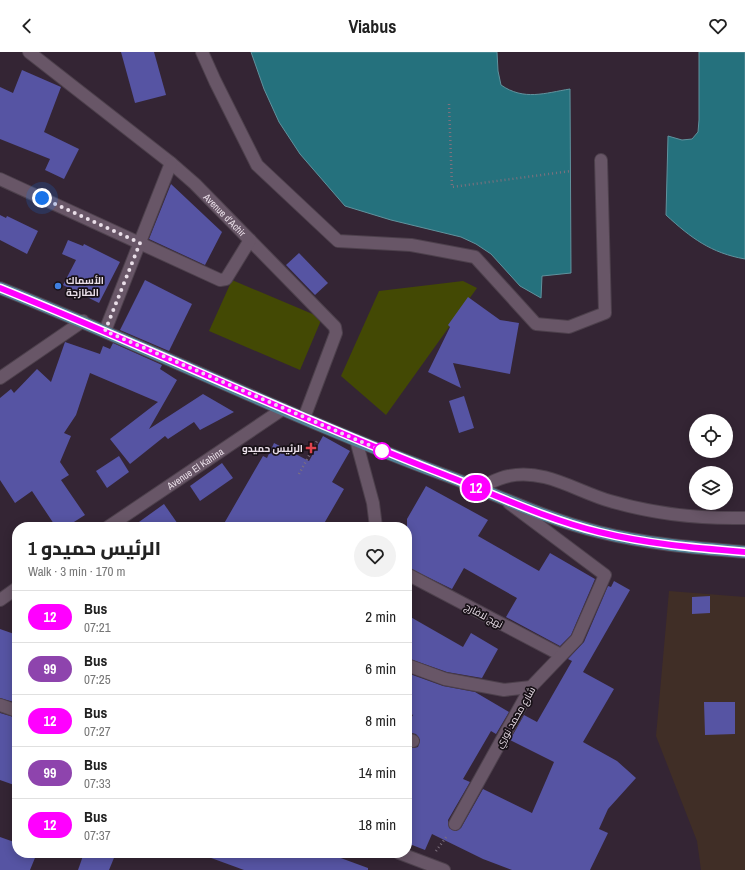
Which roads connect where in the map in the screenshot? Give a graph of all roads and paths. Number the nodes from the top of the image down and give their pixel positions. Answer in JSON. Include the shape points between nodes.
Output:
{"nodes":[{"id":1,"x":29,"y":52,"type":"edge"},
{"id":2,"x":202,"y":52,"type":"edge"},
{"id":3,"x":449,"y":104,"type":"dead end"},
{"id":4,"x":601,"y":160,"type":"dead end"},
{"id":5,"x":172,"y":163,"type":"junction"},
{"id":6,"x":570,"y":171,"type":"dead end"},
{"id":7,"x":0,"y":178,"type":"edge"},
{"id":8,"x":250,"y":240,"type":"junction"},
{"id":9,"x":140,"y":243,"type":"junction"},
{"id":10,"x":0,"y":288,"type":"edge"},
{"id":11,"x":83,"y":321,"type":"junction"},
{"id":12,"x":105,"y":331,"type":"junction"},
{"id":13,"x":0,"y":378,"type":"edge"},
{"id":14,"x":283,"y":409,"type":"junction"},
{"id":15,"x":304,"y":418,"type":"junction"},
{"id":16,"x":325,"y":426,"type":"junction"},
{"id":17,"x":356,"y":440,"type":"junction"},
{"id":18,"x":299,"y":474,"type":"dead end"},
{"id":19,"x":478,"y":488,"type":"junction"},
{"id":20,"x":503,"y":498,"type":"junction"},
{"id":21,"x":745,"y":518,"type":"edge"},
{"id":22,"x":115,"y":522,"type":"edge"},
{"id":23,"x":375,"y":522,"type":"edge"},
{"id":24,"x":745,"y":552,"type":"edge"},
{"id":25,"x":412,"y":577,"type":"edge"},
{"id":26,"x":12,"y":592,"type":"edge"},
{"id":27,"x":0,"y":600,"type":"edge"},
{"id":28,"x":561,"y":655,"type":"junction"},
{"id":29,"x":412,"y":667,"type":"edge"},
{"id":30,"x":531,"y":687,"type":"junction"},
{"id":31,"x":0,"y":705,"type":"edge"},
{"id":32,"x":12,"y":710,"type":"edge"},
{"id":33,"x":455,"y":824,"type":"joint"},
{"id":34,"x":412,"y":858,"type":"edge"},
{"id":35,"x":428,"y":864,"type":"junction"},
{"id":36,"x":444,"y":870,"type":"edge"}],
"edges":[{"from":1,"to":5,"type":"street","name":"Avenue d'Achir"},
{"from":2,"to":4,"type":"street","via":[[256,165],[338,241],[411,245],[474,256],[536,324],[569,327],[605,313]]},
{"from":3,"to":6,"type":"path","via":[[452,187]]},
{"from":5,"to":8,"type":"street","name":"Avenue d'Achir"},
{"from":5,"to":9,"type":"street"},
{"from":7,"to":9,"type":"street"},
{"from":8,"to":9,"type":"street","via":[[224,280]]},
{"from":8,"to":15,"type":"street","name":"Avenue d'Achir","via":[[335,327],[336,333]]},
{"from":9,"to":12,"type":"street"},
{"from":10,"to":11,"type":"main road"},
{"from":11,"to":12,"type":"main road"},
{"from":11,"to":13,"type":"street"},
{"from":12,"to":14,"type":"main road"},
{"from":14,"to":15,"type":"main road"},
{"from":14,"to":22,"type":"street","name":"Avenue El Kahina"},
{"from":15,"to":16,"type":"main road"},
{"from":16,"to":17,"type":"main road"},
{"from":16,"to":18,"type":"path"},
{"from":17,"to":19,"type":"main road"},
{"from":17,"to":23,"type":"street","via":[[373,503]]},
{"from":19,"to":20,"type":"main road"},
{"from":19,"to":21,"type":"street","via":[[508,476],[536,475],[610,501],[661,513],[712,519]]},
{"from":20,"to":24,"type":"main road","via":[[598,532],[661,545]]},
{"from":20,"to":28,"type":"street","name":"شارع محمد نوري","via":[[605,575],[577,639]]},
{"from":25,"to":28,"type":"street","name":"نهج لافارج"},
{"from":26,"to":27,"type":"street"},
{"from":28,"to":30,"type":"street","name":"شارع محمد نوري"},
{"from":29,"to":30,"type":"street","via":[[444,679],[504,690]]},
{"from":30,"to":33,"type":"street","name":"شارع محمد نوري"},
{"from":31,"to":32,"type":"street"},
{"from":33,"to":35,"type":"path"},
{"from":34,"to":35,"type":"street"},
{"from":35,"to":36,"type":"street"}]}
